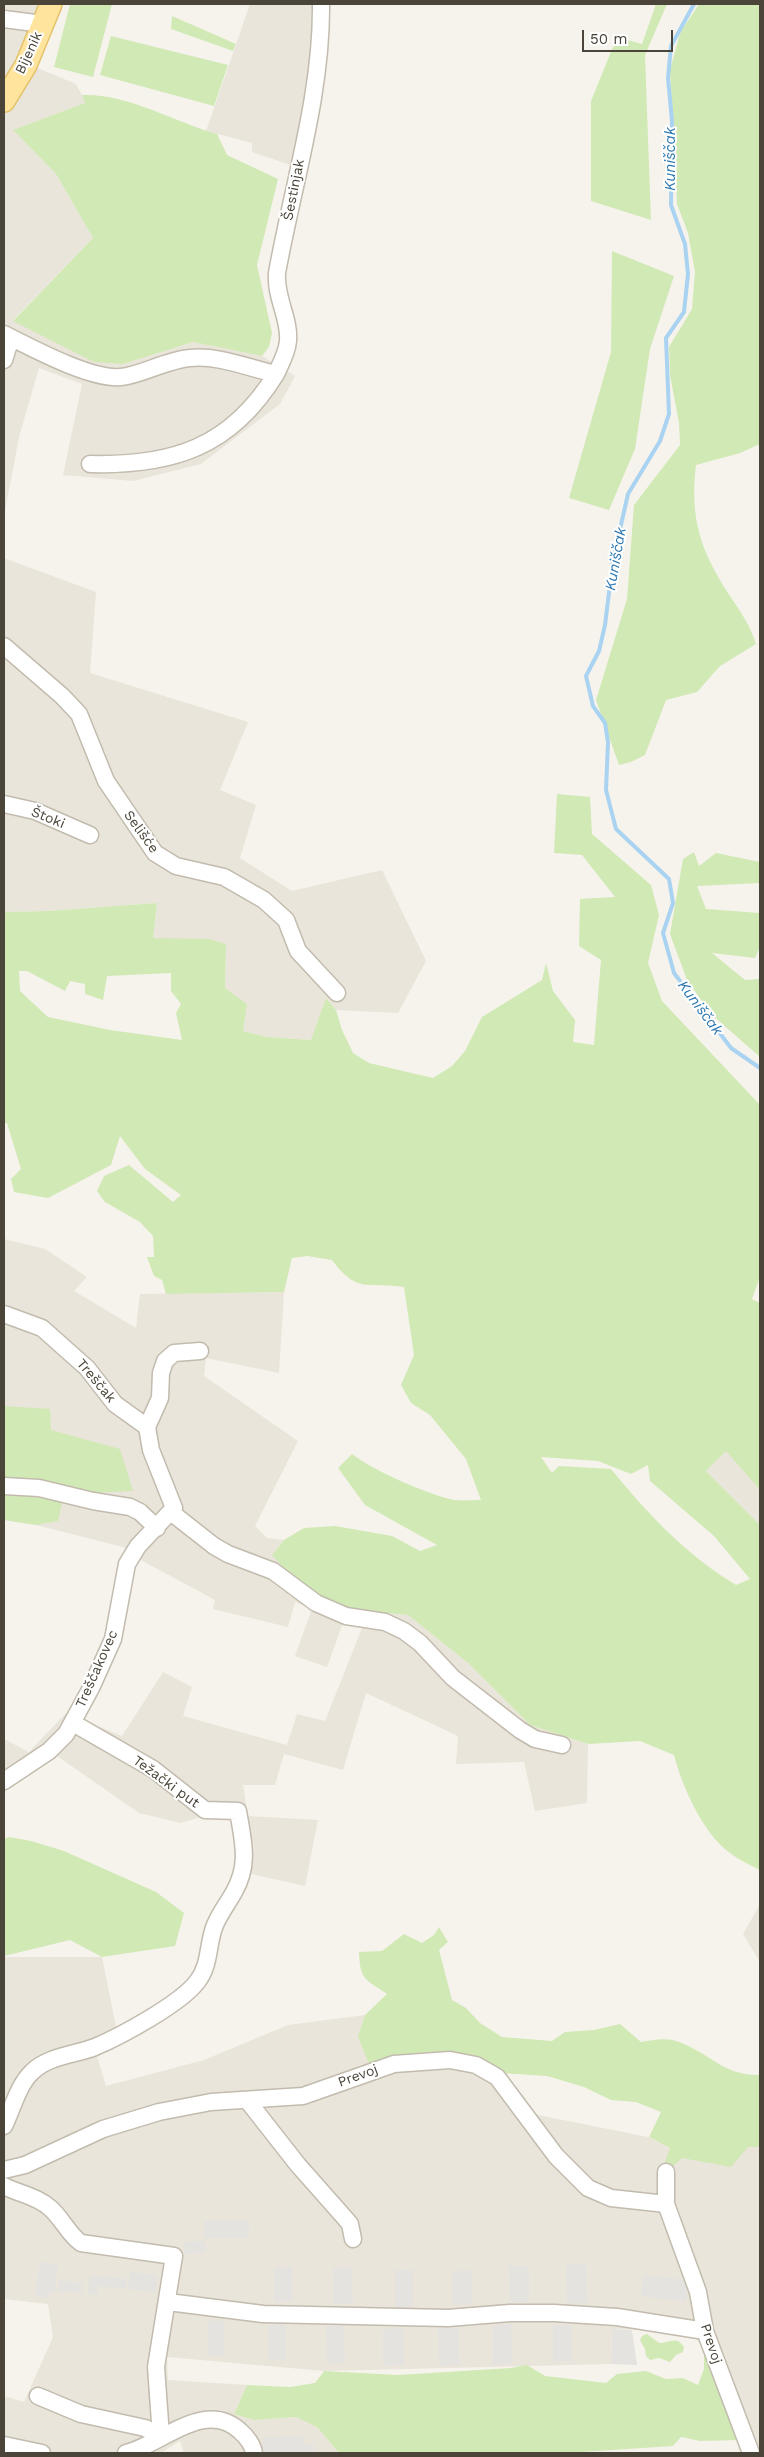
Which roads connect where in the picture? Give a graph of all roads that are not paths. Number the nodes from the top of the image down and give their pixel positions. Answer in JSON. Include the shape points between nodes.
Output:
{"nodes":[{"id":1,"x":51,"y":4,"type":"edge"},
{"id":2,"x":321,"y":4,"type":"edge"},
{"id":3,"x":4,"y":19,"type":"edge"},
{"id":4,"x":43,"y":24,"type":"junction"},
{"id":5,"x":4,"y":101,"type":"edge"},
{"id":6,"x":7,"y":336,"type":"edge"},
{"id":7,"x":4,"y":360,"type":"edge"},
{"id":8,"x":276,"y":374,"type":"junction"},
{"id":9,"x":90,"y":464,"type":"dead end"},
{"id":10,"x":4,"y":646,"type":"edge"},
{"id":11,"x":4,"y":804,"type":"edge"},
{"id":12,"x":90,"y":835,"type":"dead end"},
{"id":13,"x":337,"y":993,"type":"dead end"},
{"id":14,"x":4,"y":1314,"type":"edge"},
{"id":15,"x":200,"y":1351,"type":"dead end"},
{"id":16,"x":147,"y":1427,"type":"junction"},
{"id":17,"x":4,"y":1486,"type":"edge"},
{"id":18,"x":172,"y":1512,"type":"junction"},
{"id":19,"x":157,"y":1528,"type":"junction"},
{"id":20,"x":73,"y":1723,"type":"junction"},
{"id":21,"x":562,"y":1745,"type":"dead end"},
{"id":22,"x":4,"y":1781,"type":"edge"},
{"id":23,"x":247,"y":2100,"type":"junction"},
{"id":24,"x":4,"y":2126,"type":"edge"},
{"id":25,"x":4,"y":2170,"type":"edge"},
{"id":26,"x":666,"y":2172,"type":"dead end"},
{"id":27,"x":4,"y":2186,"type":"edge"},
{"id":28,"x":666,"y":2204,"type":"junction"},
{"id":29,"x":353,"y":2239,"type":"dead end"},
{"id":30,"x":168,"y":2302,"type":"junction"},
{"id":31,"x":705,"y":2331,"type":"junction"},
{"id":32,"x":38,"y":2396,"type":"dead end"},
{"id":33,"x":161,"y":2436,"type":"junction"},
{"id":34,"x":4,"y":2445,"type":"edge"},
{"id":35,"x":42,"y":2453,"type":"edge"},
{"id":36,"x":126,"y":2453,"type":"edge"},
{"id":37,"x":254,"y":2453,"type":"edge"},
{"id":38,"x":751,"y":2453,"type":"edge"}],
"edges":[{"from":1,"to":4,"type":"main road","name":"Bijenik"},
{"from":2,"to":8,"type":"street","name":"Šestinjak","via":[[310,110],[277,273],[288,342]]},
{"from":3,"to":4,"type":"street"},
{"from":4,"to":5,"type":"main road","name":"Bijenik","via":[[26,65]]},
{"from":6,"to":7,"type":"street"},
{"from":6,"to":8,"type":"street","via":[[93,375],[121,377],[191,358],[215,359]]},
{"from":8,"to":9,"type":"street","name":"Šestinjak","via":[[248,413],[207,442],[178,455],[146,463]]},
{"from":10,"to":13,"type":"street","name":"Selišće","via":[[79,714],[106,781],[155,853],[176,866],[224,877],[264,900],[286,920],[298,951]]},
{"from":11,"to":12,"type":"street","name":"Štoki","via":[[35,811]]},
{"from":14,"to":16,"type":"street","name":"Treščak","via":[[47,1332],[87,1368],[115,1404]]},
{"from":15,"to":16,"type":"street","via":[[174,1353],[165,1361],[160,1398]]},
{"from":16,"to":18,"type":"street","via":[[153,1456],[174,1504]]},
{"from":17,"to":19,"type":"street","via":[[39,1488],[130,1507]]},
{"from":18,"to":19,"type":"street","name":"Treščakovec"},
{"from":18,"to":21,"type":"street","via":[[214,1546],[273,1571],[316,1604],[346,1616],[385,1622],[404,1631],[453,1678],[520,1730]]},
{"from":19,"to":20,"type":"street","name":"Treščakovec","via":[[138,1546],[126,1564],[113,1640]]},
{"from":20,"to":22,"type":"street","name":"Treščakovec","via":[[58,1744]]},
{"from":20,"to":24,"type":"street","name":"Težački put","via":[[153,1769],[205,1810],[238,1811],[245,1853],[243,1872],[214,1926],[206,1966],[198,1981],[176,2000],[122,2033],[35,2070],[26,2080]]},
{"from":23,"to":25,"type":"street","name":"Prevoj","via":[[193,2105],[134,2119],[103,2129],[25,2165]]},
{"from":23,"to":28,"type":"street","name":"Prevoj","via":[[303,2096],[394,2064],[430,2060],[464,2062],[497,2077],[556,2156],[588,2188],[611,2198]]},
{"from":23,"to":29,"type":"street","via":[[350,2224]]},
{"from":26,"to":28,"type":"street","name":"Prevoj"},
{"from":27,"to":30,"type":"street","via":[[52,2208],[81,2243],[174,2256]]},
{"from":28,"to":31,"type":"street","name":"Prevoj","via":[[697,2288]]},
{"from":30,"to":31,"type":"street","via":[[263,2314],[448,2318],[554,2312]]},
{"from":30,"to":33,"type":"street","via":[[156,2367]]},
{"from":31,"to":38,"type":"street","name":"Prevoj"},
{"from":32,"to":33,"type":"street","via":[[81,2414],[144,2428]]},
{"from":33,"to":36,"type":"street"},
{"from":33,"to":37,"type":"street","via":[[218,2419],[240,2431]]},
{"from":34,"to":35,"type":"street"}]}
